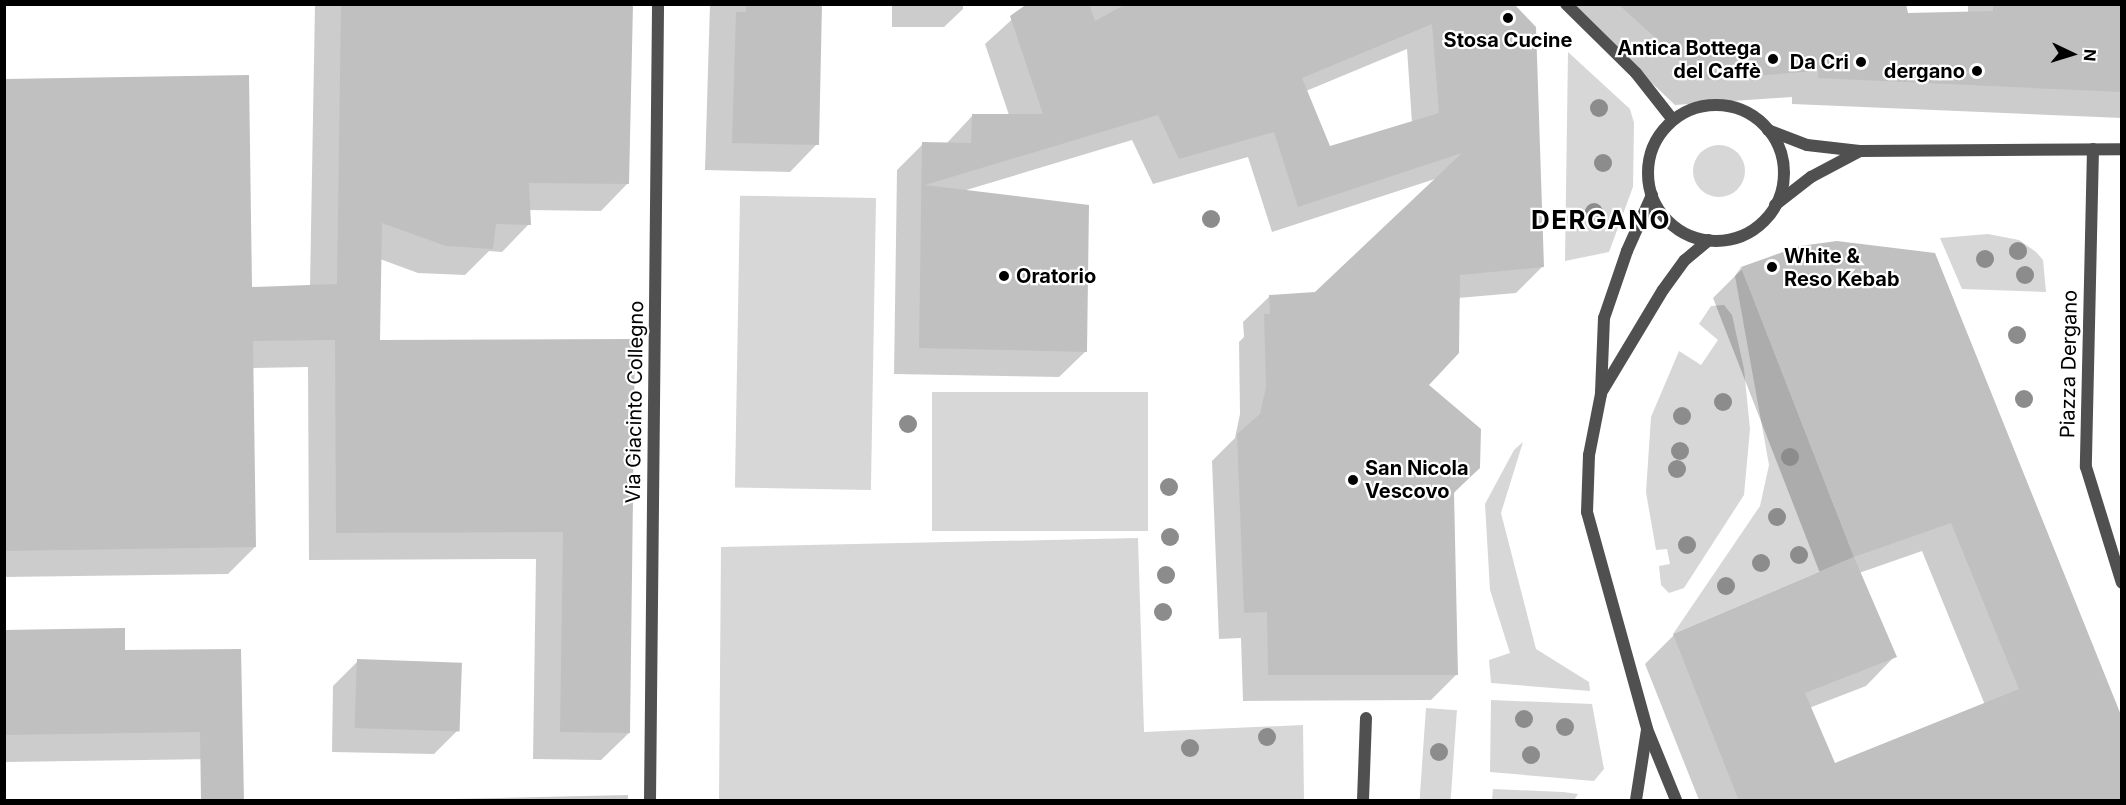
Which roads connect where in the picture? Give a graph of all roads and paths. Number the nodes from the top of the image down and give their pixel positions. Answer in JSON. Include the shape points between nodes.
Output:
{"nodes":[{"id":1,"x":658,"y":4,"type":"edge"},
{"id":2,"x":1566,"y":4,"type":"edge"},
{"id":3,"x":1673,"y":120,"type":"junction"},
{"id":4,"x":1768,"y":130,"type":"junction"},
{"id":5,"x":2094,"y":149,"type":"junction"},
{"id":6,"x":2121,"y":149,"type":"edge"},
{"id":7,"x":1860,"y":151,"type":"junction"},
{"id":8,"x":1652,"y":195,"type":"junction"},
{"id":9,"x":1775,"y":205,"type":"junction"},
{"id":10,"x":1709,"y":240,"type":"junction"},
{"id":11,"x":1600,"y":394,"type":"junction"},
{"id":12,"x":2120,"y":576,"type":"edge"},
{"id":13,"x":1366,"y":718,"type":"dead end"},
{"id":14,"x":1647,"y":729,"type":"junction"},
{"id":15,"x":650,"y":801,"type":"edge"},
{"id":16,"x":1364,"y":801,"type":"edge"},
{"id":17,"x":1636,"y":801,"type":"edge"},
{"id":18,"x":1676,"y":801,"type":"edge"}],
"edges":[{"from":1,"to":15,"type":"street","name":"Via Giacinto Collegno"},
{"from":2,"to":3,"type":"street","via":[[1636,73]]},
{"from":3,"to":4,"type":"street","via":[[1697,108],[1723,106],[1748,114]]},
{"from":3,"to":8,"type":"street","via":[[1651,154],[1648,179]]},
{"from":4,"to":7,"type":"street","via":[[1807,145]]},
{"from":4,"to":9,"type":"street","via":[[1783,166]]},
{"from":5,"to":6,"type":"street"},
{"from":5,"to":7,"type":"street"},
{"from":5,"to":12,"type":"street","name":"Piazza Dergano","via":[[2086,467]]},
{"from":7,"to":9,"type":"street","via":[[1811,177]]},
{"from":8,"to":10,"type":"street","via":[[1660,211],[1677,228]]},
{"from":8,"to":11,"type":"street","via":[[1604,318]]},
{"from":9,"to":10,"type":"street","via":[[1748,232]]},
{"from":10,"to":11,"type":"street","via":[[1685,260],[1663,290]]},
{"from":11,"to":14,"type":"street","via":[[1589,455],[1587,512]]},
{"from":13,"to":16,"type":"street"},
{"from":14,"to":17,"type":"street"},
{"from":14,"to":18,"type":"street"}]}
